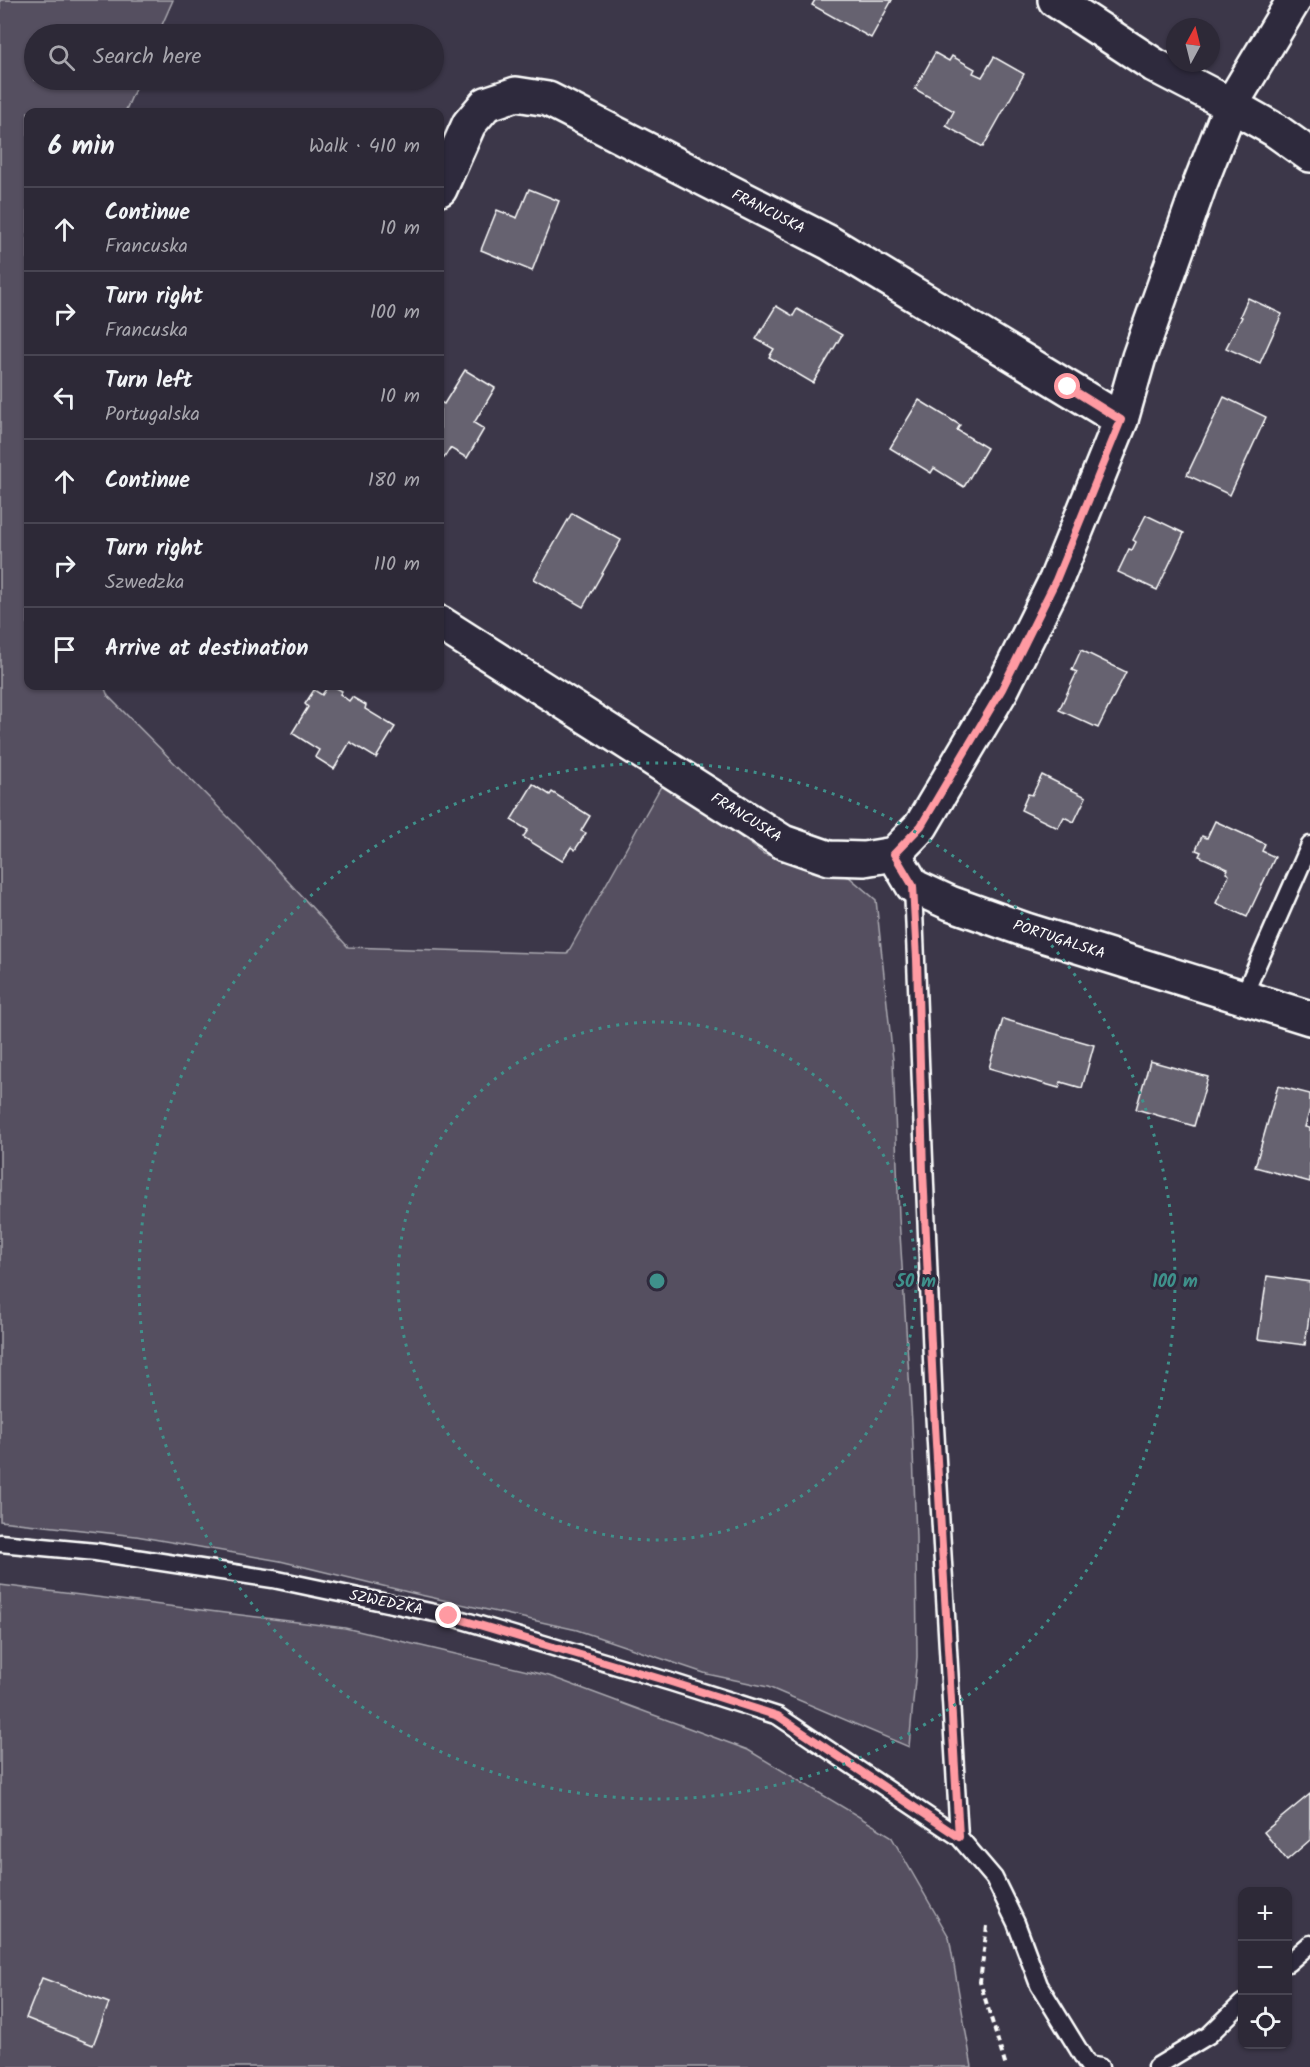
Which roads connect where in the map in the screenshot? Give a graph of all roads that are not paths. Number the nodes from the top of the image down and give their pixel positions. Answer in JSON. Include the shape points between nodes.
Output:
{"nodes":[{"id":1,"x":1055,"y":0,"type":"edge"},
{"id":2,"x":1294,"y":0,"type":"edge"},
{"id":3,"x":1231,"y":105,"type":"junction"},
{"id":4,"x":1310,"y":155,"type":"edge"},
{"id":5,"x":444,"y":180,"type":"edge"},
{"id":6,"x":1121,"y":420,"type":"junction"},
{"id":7,"x":444,"y":626,"type":"edge"},
{"id":8,"x":1310,"y":845,"type":"edge"},
{"id":9,"x":894,"y":854,"type":"junction"},
{"id":10,"x":913,"y":886,"type":"junction"},
{"id":11,"x":1243,"y":997,"type":"junction"},
{"id":12,"x":1310,"y":1017,"type":"edge"},
{"id":13,"x":0,"y":1543,"type":"edge"},
{"id":14,"x":959,"y":1837,"type":"junction"},
{"id":15,"x":1310,"y":1944,"type":"edge"},
{"id":16,"x":1292,"y":1959,"type":"edge"},
{"id":17,"x":1238,"y":2007,"type":"edge"},
{"id":18,"x":1100,"y":2067,"type":"edge"},
{"id":19,"x":1156,"y":2067,"type":"edge"}],
"edges":[{"from":1,"to":3,"type":"street","via":[[1154,66]]},
{"from":2,"to":3,"type":"street"},
{"from":3,"to":4,"type":"street"},
{"from":3,"to":6,"type":"street","via":[[1200,184]]},
{"from":5,"to":6,"type":"street","name":"FRANCUSKA","via":[[469,124],[486,104],[516,94],[548,99],[828,242]]},
{"from":6,"to":9,"type":"street","via":[[1056,580],[1002,689],[921,826]]},
{"from":7,"to":9,"type":"street","name":"FRANCUSKA","via":[[783,842],[829,858],[864,860]]},
{"from":8,"to":11,"type":"lane"},
{"from":9,"to":10,"type":"street"},
{"from":10,"to":11,"type":"street","name":"PORTUGALSKA","via":[[1026,930]]},
{"from":10,"to":14,"type":"lane","via":[[933,1373]]},
{"from":11,"to":12,"type":"street","name":"PORTUGALSKA"},
{"from":13,"to":14,"type":"lane","name":"SZWEDZKA","via":[[96,1552],[273,1579],[449,1616],[671,1682],[778,1716]]},
{"from":14,"to":18,"type":"lane","name":"SZWEDZKA","via":[[994,1878],[1039,1985],[1088,2065]]},
{"from":15,"to":16,"type":"lane"},
{"from":17,"to":19,"type":"lane","via":[[1209,2035]]}]}
